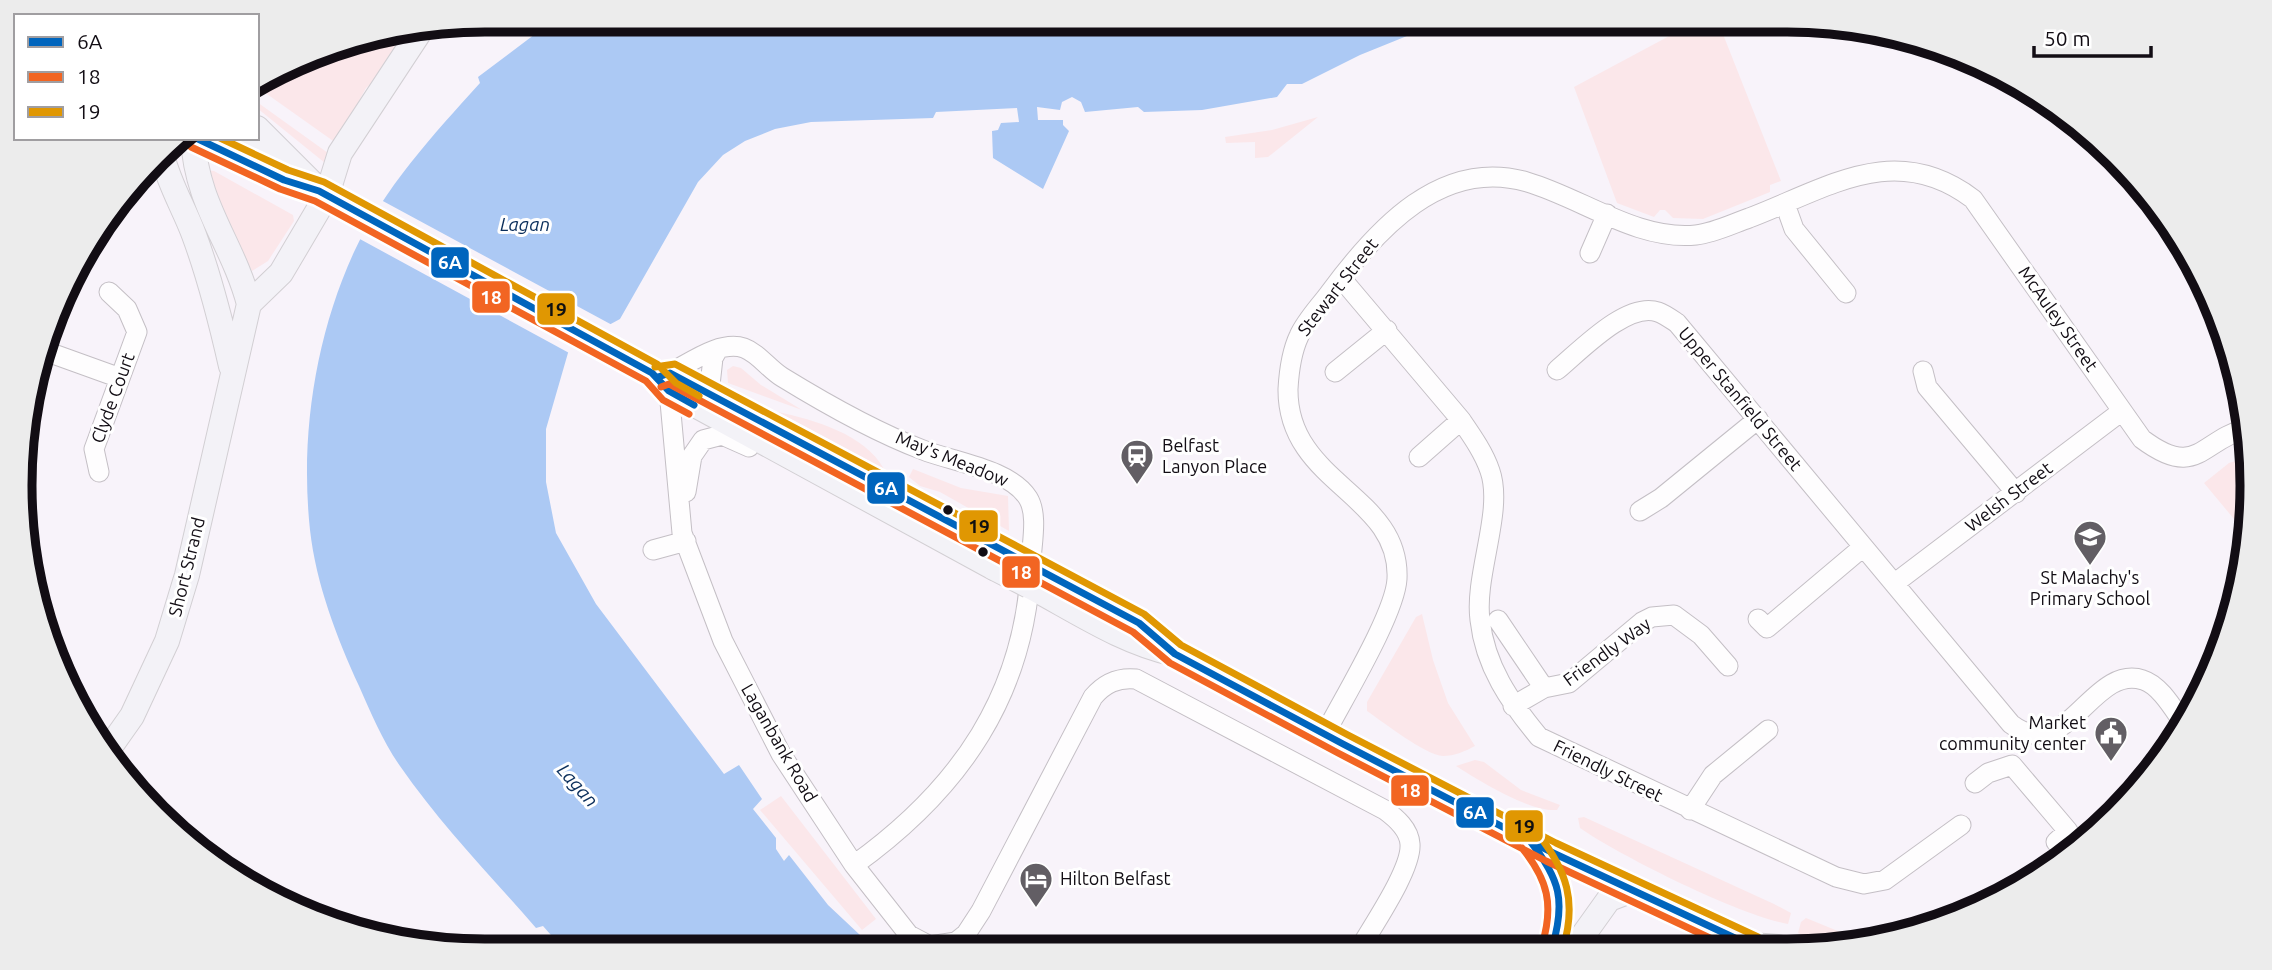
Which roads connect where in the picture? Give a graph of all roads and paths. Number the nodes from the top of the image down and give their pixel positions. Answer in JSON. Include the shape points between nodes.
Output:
{"nodes":[{"id":1,"x":415,"y":37,"type":"edge"},
{"id":2,"x":403,"y":51,"type":"edge"},
{"id":3,"x":259,"y":130,"type":"edge"},
{"id":4,"x":194,"y":140,"type":"edge"},
{"id":5,"x":198,"y":140,"type":"edge"},
{"id":6,"x":242,"y":140,"type":"edge"},
{"id":7,"x":161,"y":166,"type":"edge"},
{"id":8,"x":1918,"y":170,"type":"joint"},
{"id":9,"x":284,"y":180,"type":"junction"},
{"id":10,"x":323,"y":193,"type":"junction"},
{"id":11,"x":1785,"y":204,"type":"junction"},
{"id":12,"x":1607,"y":214,"type":"junction"},
{"id":13,"x":1590,"y":253,"type":"dead end"},
{"id":14,"x":1341,"y":278,"type":"junction"},
{"id":15,"x":109,"y":292,"type":"dead end"},
{"id":16,"x":1846,"y":293,"type":"dead end"},
{"id":17,"x":249,"y":304,"type":"junction"},
{"id":18,"x":1387,"y":330,"type":"junction"},
{"id":19,"x":717,"y":352,"type":"junction"},
{"id":20,"x":51,"y":354,"type":"edge"},
{"id":21,"x":232,"y":370,"type":"junction"},
{"id":22,"x":1557,"y":370,"type":"dead end"},
{"id":23,"x":1923,"y":371,"type":"dead end"},
{"id":24,"x":1335,"y":372,"type":"dead end"},
{"id":25,"x":120,"y":378,"type":"junction"},
{"id":26,"x":666,"y":380,"type":"junction"},
{"id":27,"x":709,"y":394,"type":"junction"},
{"id":28,"x":2122,"y":411,"type":"junction"},
{"id":29,"x":1758,"y":419,"type":"junction"},
{"id":30,"x":1461,"y":421,"type":"junction"},
{"id":31,"x":2238,"y":433,"type":"edge"},
{"id":32,"x":771,"y":449,"type":"junction"},
{"id":33,"x":1419,"y":457,"type":"dead end"},
{"id":34,"x":99,"y":472,"type":"dead end"},
{"id":35,"x":2016,"y":493,"type":"junction"},
{"id":36,"x":1640,"y":511,"type":"dead end"},
{"id":37,"x":684,"y":537,"type":"junction"},
{"id":38,"x":1863,"y":547,"type":"junction"},
{"id":39,"x":653,"y":550,"type":"dead end"},
{"id":40,"x":999,"y":560,"type":"junction"},
{"id":41,"x":1895,"y":583,"type":"junction"},
{"id":42,"x":1758,"y":619,"type":"dead end"},
{"id":43,"x":1498,"y":620,"type":"dead end"},
{"id":44,"x":1728,"y":666,"type":"dead end"},
{"id":45,"x":1544,"y":688,"type":"junction"},
{"id":46,"x":1513,"y":706,"type":"junction"},
{"id":47,"x":2180,"y":712,"type":"edge"},
{"id":48,"x":1768,"y":730,"type":"dead end"},
{"id":49,"x":1325,"y":734,"type":"junction"},
{"id":50,"x":113,"y":743,"type":"edge"},
{"id":51,"x":1975,"y":783,"type":"dead end"},
{"id":52,"x":1690,"y":810,"type":"junction"},
{"id":53,"x":1961,"y":825,"type":"dead end"},
{"id":54,"x":1530,"y":841,"type":"junction"},
{"id":55,"x":2056,"y":842,"type":"dead end"},
{"id":56,"x":854,"y":865,"type":"junction"},
{"id":57,"x":1630,"y":891,"type":"junction"},
{"id":58,"x":917,"y":939,"type":"edge"},
{"id":59,"x":960,"y":939,"type":"edge"},
{"id":60,"x":1365,"y":939,"type":"edge"},
{"id":61,"x":1554,"y":939,"type":"edge"},
{"id":62,"x":1580,"y":939,"type":"edge"},
{"id":63,"x":1736,"y":939,"type":"edge"}],
"edges":[{"from":1,"to":2,"type":"main road"},
{"from":2,"to":10,"type":"main road","via":[[340,153]]},
{"from":3,"to":10,"type":"main road"},
{"from":4,"to":17,"type":"main road","via":[[194,165],[202,195]]},
{"from":5,"to":9,"type":"main road"},
{"from":6,"to":9,"type":"main road","via":[[261,153]]},
{"from":7,"to":21,"type":"main road","name":"Short Strand","via":[[194,234]]},
{"from":8,"to":11,"type":"street","name":"Stewart Street","via":[[1870,172]]},
{"from":8,"to":28,"type":"street","name":"McAuley Street","via":[[1954,185],[1973,199]]},
{"from":9,"to":10,"type":"main road"},
{"from":10,"to":17,"type":"main road","via":[[281,273]]},
{"from":10,"to":26,"type":"main road"},
{"from":11,"to":12,"type":"street","name":"Stewart Street","via":[[1685,236]]},
{"from":11,"to":16,"type":"street","via":[[1794,229]]},
{"from":12,"to":13,"type":"street"},
{"from":12,"to":14,"type":"street","name":"Stewart Street","via":[[1527,182],[1476,177],[1454,182],[1413,204],[1386,226]]},
{"from":14,"to":18,"type":"street","name":"Friendly Street"},
{"from":14,"to":49,"type":"street","name":"Stewart Street","via":[[1300,333],[1292,353],[1291,417],[1304,450],[1381,526],[1392,548],[1397,579],[1388,611]]},
{"from":15,"to":25,"type":"street","name":"Clyde Court","via":[[127,309],[137,332]]},
{"from":17,"to":21,"type":"main road","name":"Short Strand"},
{"from":18,"to":24,"type":"street"},
{"from":18,"to":30,"type":"street","name":"Friendly Street"},
{"from":19,"to":26,"type":"street","name":"May's Meadow"},
{"from":19,"to":27,"type":"street"},
{"from":19,"to":56,"type":"street","name":"May's Meadow","via":[[727,347],[744,349],[782,377],[891,435],[997,475],[1024,492],[1032,510],[1027,606],[1017,651],[991,716],[946,786]]},
{"from":20,"to":25,"type":"street"},
{"from":21,"to":50,"type":"main road","name":"Short Strand","via":[[187,575],[167,641],[132,716]]},
{"from":22,"to":29,"type":"street","name":"Upper Stanfield Street","via":[[1625,315],[1658,312],[1677,323]]},
{"from":23,"to":35,"type":"street","via":[[1927,387]]},
{"from":25,"to":34,"type":"street","name":"Clyde Court","via":[[94,449]]},
{"from":26,"to":27,"type":"main road"},
{"from":26,"to":32,"type":"main road"},
{"from":26,"to":37,"type":"street","name":"Laganbank Road"},
{"from":27,"to":40,"type":"main road"},
{"from":28,"to":31,"type":"street","name":"McAuley Street","via":[[2159,452],[2182,458],[2200,454]]},
{"from":28,"to":35,"type":"street","name":"Welsh Street"},
{"from":29,"to":36,"type":"street"},
{"from":29,"to":38,"type":"street","name":"Upper Stanfield Street"},
{"from":30,"to":33,"type":"street"},
{"from":30,"to":46,"type":"street","name":"Friendly Street","via":[[1478,445],[1492,479],[1480,620],[1496,677]]},
{"from":32,"to":37,"type":"street","name":"Laganbank Road","via":[[752,448],[722,435],[703,440],[688,473]]},
{"from":32,"to":40,"type":"main road"},
{"from":35,"to":41,"type":"street","name":"Welsh Street"},
{"from":37,"to":39,"type":"street"},
{"from":37,"to":56,"type":"street","name":"Laganbank Road","via":[[723,641],[754,704]]},
{"from":38,"to":41,"type":"street","name":"Upper Stanfield Street"},
{"from":38,"to":42,"type":"street","via":[[1767,628]]},
{"from":40,"to":49,"type":"main road","bridge":true,"via":[[1139,623],[1175,654]]},
{"from":41,"to":47,"type":"street","name":"Upper Stanfield Street","via":[[2011,724],[2026,733],[2055,731],[2112,684],[2130,678],[2156,688]]},
{"from":43,"to":45,"type":"street"},
{"from":44,"to":45,"type":"street","name":"Friendly Way","via":[[1701,635],[1674,615],[1653,617],[1569,683]]},
{"from":45,"to":46,"type":"street","name":"Friendly Way"},
{"from":46,"to":52,"type":"street","name":"Friendly Street","via":[[1539,737]]},
{"from":48,"to":52,"type":"street","via":[[1713,775]]},
{"from":49,"to":54,"type":"main road"},
{"from":51,"to":55,"type":"street","via":[[2012,765],[2068,831]]},
{"from":52,"to":53,"type":"street","name":"Friendly Street","via":[[1836,877],[1864,884],[1885,880]]},
{"from":54,"to":57,"type":"main road"},
{"from":54,"to":61,"type":"main road","via":[[1554,871],[1559,887],[1561,915]]},
{"from":56,"to":58,"type":"street","name":"Laganbank Road"},
{"from":57,"to":62,"type":"main road","via":[[1609,899]]},
{"from":57,"to":63,"type":"main road"},
{"from":59,"to":60,"type":"street","name":"Laganbank Road","via":[[981,911],[1093,697],[1103,685],[1125,678],[1136,679],[1385,810],[1403,826],[1410,843],[1406,864]]}]}
